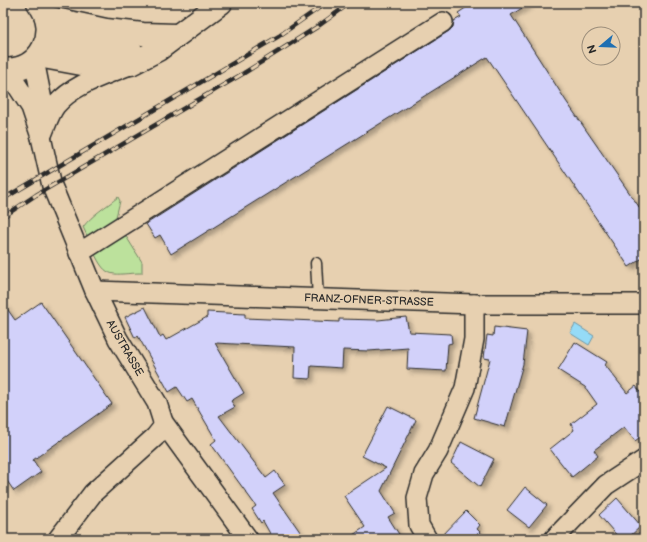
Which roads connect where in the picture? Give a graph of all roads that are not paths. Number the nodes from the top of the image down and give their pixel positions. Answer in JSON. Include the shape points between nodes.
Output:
{"nodes":[{"id":1,"x":221,"y":3,"type":"edge"},
{"id":2,"x":42,"y":10,"type":"edge"},
{"id":3,"x":443,"y":22,"type":"dead end"},
{"id":4,"x":176,"y":35,"type":"junction"},
{"id":5,"x":40,"y":52,"type":"junction"},
{"id":6,"x":131,"y":64,"type":"junction"},
{"id":7,"x":5,"y":69,"type":"edge"},
{"id":8,"x":42,"y":137,"type":"junction"},
{"id":9,"x":79,"y":253,"type":"junction"},
{"id":10,"x":316,"y":262,"type":"dead end"},
{"id":11,"x":95,"y":291,"type":"junction"},
{"id":12,"x":318,"y":299,"type":"junction"},
{"id":13,"x":474,"y":304,"type":"junction"},
{"id":14,"x":644,"y":304,"type":"edge"},
{"id":15,"x":163,"y":422,"type":"junction"},
{"id":16,"x":644,"y":460,"type":"edge"},
{"id":17,"x":58,"y":539,"type":"edge"},
{"id":18,"x":248,"y":539,"type":"edge"},
{"id":19,"x":427,"y":539,"type":"edge"},
{"id":20,"x":554,"y":539,"type":"edge"}],
"edges":[{"from":1,"to":4,"type":"main road"},
{"from":2,"to":4,"type":"main road","via":[[106,30]]},
{"from":2,"to":5,"type":"main road"},
{"from":3,"to":9,"type":"street"},
{"from":4,"to":5,"type":"main road","via":[[147,48],[130,52]]},
{"from":4,"to":6,"type":"main road","via":[[158,50]]},
{"from":5,"to":6,"type":"main road","via":[[87,65]]},
{"from":5,"to":7,"type":"main road","via":[[17,69]]},
{"from":5,"to":8,"type":"street","name":"AUSTRASSE"},
{"from":6,"to":8,"type":"street","via":[[88,81],[71,92],[56,105]]},
{"from":7,"to":8,"type":"street","name":"AUSTRASSE","via":[[31,107]]},
{"from":8,"to":9,"type":"street","name":"AUSTRASSE","via":[[52,186]]},
{"from":9,"to":11,"type":"street","name":"AUSTRASSE"},
{"from":10,"to":12,"type":"lane"},
{"from":11,"to":12,"type":"street","name":"FRANZ-OFNER-STRASSE"},
{"from":11,"to":15,"type":"street","name":"AUSTRASSE","via":[[118,338],[157,403]]},
{"from":12,"to":13,"type":"street","name":"FRANZ-OFNER-STRASSE"},
{"from":13,"to":14,"type":"street","name":"FRANZ-OFNER-STRASSE"},
{"from":13,"to":19,"type":"street","via":[[474,339],[465,388],[438,451],[424,474],[417,498],[419,525]]},
{"from":15,"to":17,"type":"street","via":[[163,427],[155,437],[93,493]]},
{"from":15,"to":18,"type":"street","name":"AUSTRASSE"},
{"from":16,"to":20,"type":"street","via":[[606,485]]}]}
